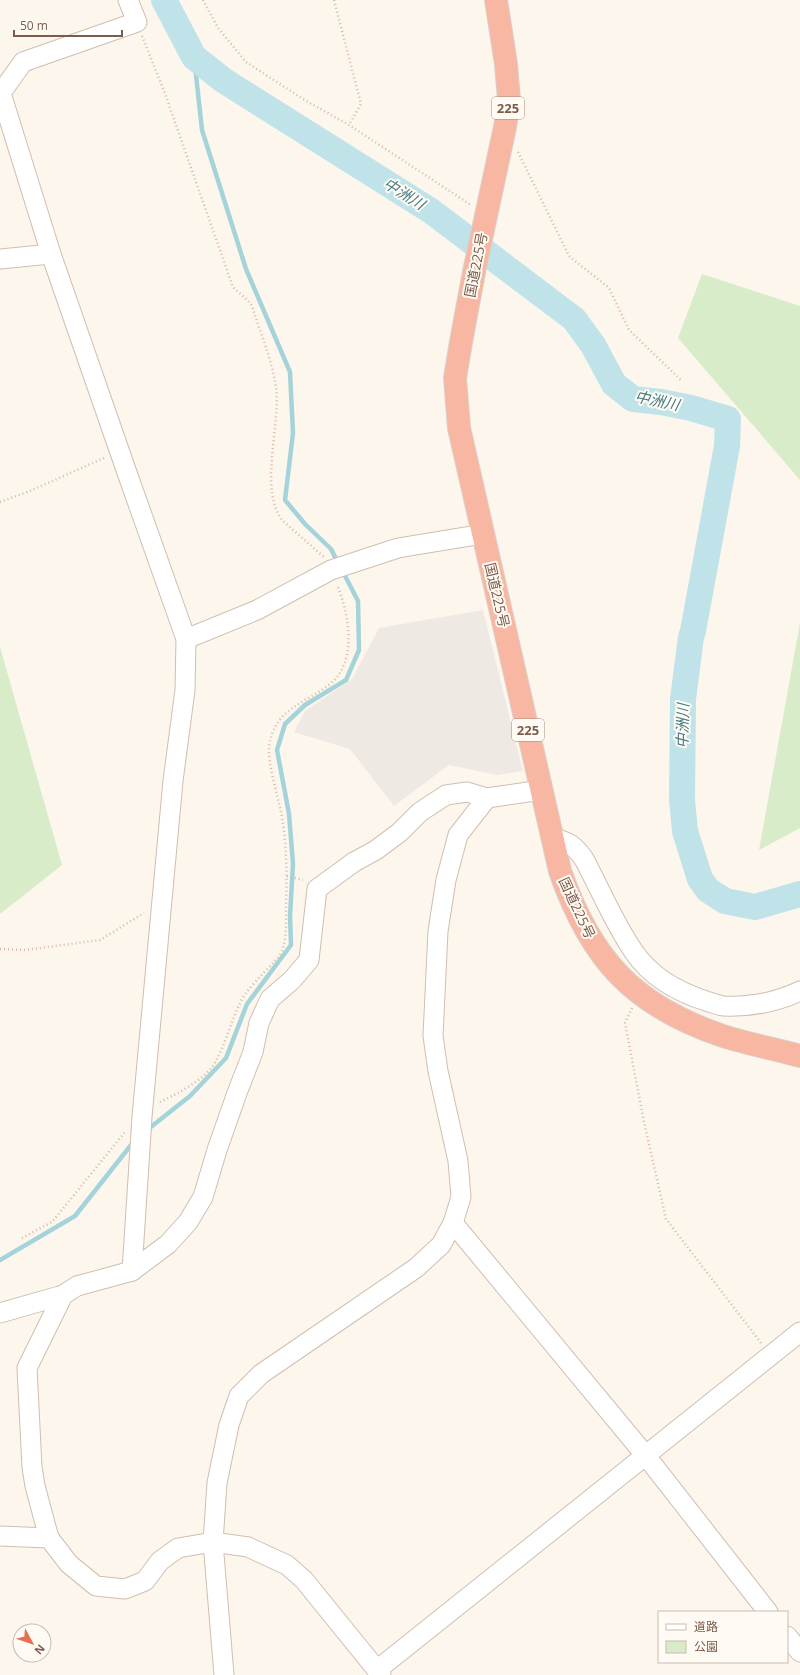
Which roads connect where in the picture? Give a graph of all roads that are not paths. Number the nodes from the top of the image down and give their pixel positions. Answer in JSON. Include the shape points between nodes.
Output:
{"nodes":[{"id":1,"x":128,"y":0,"type":"edge"},
{"id":2,"x":496,"y":0,"type":"edge"},
{"id":3,"x":51,"y":254,"type":"junction"},
{"id":4,"x":0,"y":259,"type":"edge"},
{"id":5,"x":483,"y":534,"type":"junction"},
{"id":6,"x":186,"y":639,"type":"junction"},
{"id":7,"x":542,"y":790,"type":"junction"},
{"id":8,"x":487,"y":798,"type":"junction"},
{"id":9,"x":552,"y":838,"type":"junction"},
{"id":10,"x":800,"y":991,"type":"edge"},
{"id":11,"x":800,"y":1056,"type":"edge"},
{"id":12,"x":453,"y":1223,"type":"junction"},
{"id":13,"x":132,"y":1271,"type":"junction"},
{"id":14,"x":63,"y":1295,"type":"junction"},
{"id":15,"x":0,"y":1314,"type":"edge"},
{"id":16,"x":800,"y":1332,"type":"edge"},
{"id":17,"x":646,"y":1456,"type":"junction"},
{"id":18,"x":0,"y":1536,"type":"edge"},
{"id":19,"x":49,"y":1538,"type":"junction"},
{"id":20,"x":213,"y":1542,"type":"junction"},
{"id":21,"x":767,"y":1611,"type":"edge"},
{"id":22,"x":788,"y":1637,"type":"edge"},
{"id":23,"x":800,"y":1652,"type":"edge"},
{"id":24,"x":379,"y":1673,"type":"edge"},
{"id":25,"x":224,"y":1675,"type":"edge"}],
"edges":[{"from":1,"to":3,"type":"street","via":[[137,22],[23,62],[1,93]]},
{"from":2,"to":5,"type":"highway","name":"国道225号","number":"225","via":[[509,100],[474,272],[456,378],[459,428]]},
{"from":3,"to":4,"type":"street"},
{"from":3,"to":6,"type":"street"},
{"from":5,"to":6,"type":"street","via":[[398,548],[338,568],[257,610]]},
{"from":5,"to":7,"type":"highway","name":"国道225号","number":"225"},
{"from":6,"to":13,"type":"street","via":[[185,690],[173,781],[143,1110]]},
{"from":7,"to":8,"type":"street"},
{"from":7,"to":9,"type":"highway","name":"国道225号","number":"225"},
{"from":8,"to":12,"type":"street","via":[[458,835],[446,880],[438,931],[433,1036],[458,1161],[461,1197]]},
{"from":8,"to":13,"type":"street","via":[[467,792],[446,795],[420,812],[400,832],[376,850],[354,862],[317,889],[309,960],[292,980],[270,999],[259,1023],[253,1052],[237,1093],[204,1197],[188,1222],[168,1244]]},
{"from":9,"to":10,"type":"street","via":[[567,842],[576,848],[584,858],[634,953],[646,966],[673,986],[691,996],[722,1006],[752,1005]]},
{"from":9,"to":11,"type":"highway","name":"国道225号","number":"225","via":[[560,871],[580,921],[602,956],[639,993],[666,1012],[694,1026],[725,1037]]},
{"from":12,"to":17,"type":"street"},
{"from":12,"to":20,"type":"street","via":[[441,1245],[416,1268],[261,1374],[239,1396],[229,1425],[217,1483]]},
{"from":13,"to":14,"type":"street","via":[[77,1286]]},
{"from":14,"to":15,"type":"street"},
{"from":14,"to":19,"type":"street","via":[[27,1368],[33,1474]]},
{"from":16,"to":17,"type":"street"},
{"from":17,"to":21,"type":"street"},
{"from":17,"to":24,"type":"street"},
{"from":18,"to":19,"type":"street"},
{"from":19,"to":20,"type":"street","via":[[69,1564],[96,1586],[125,1589],[145,1581],[160,1561],[178,1548]]},
{"from":20,"to":24,"type":"street","via":[[248,1547],[287,1565],[308,1585]]},
{"from":20,"to":25,"type":"street"},
{"from":22,"to":23,"type":"street"}]}
